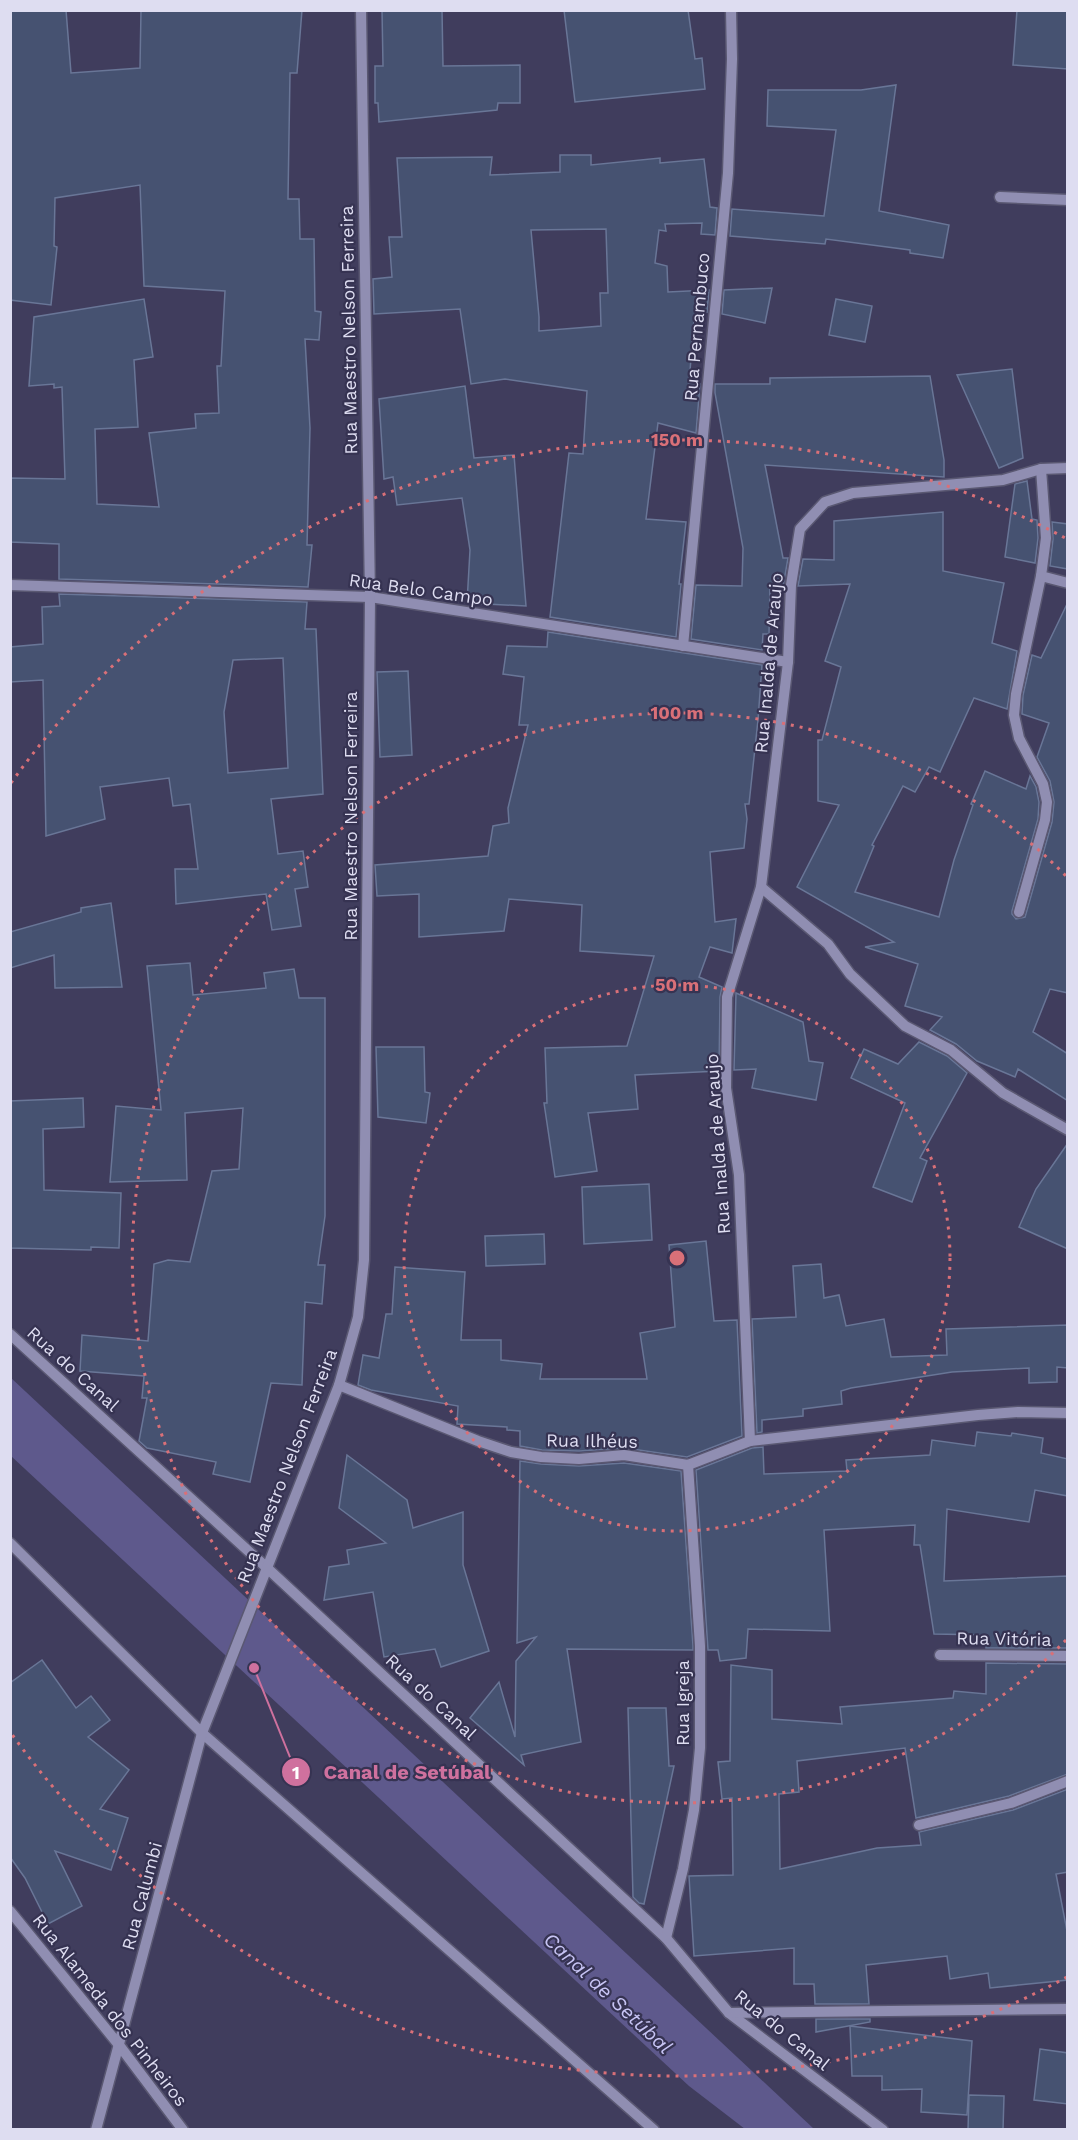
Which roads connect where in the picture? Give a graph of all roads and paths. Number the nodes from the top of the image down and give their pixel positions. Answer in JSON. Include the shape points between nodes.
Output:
{"nodes":[{"id":1,"x":361,"y":10,"type":"edge"},
{"id":2,"x":731,"y":10,"type":"edge"},
{"id":3,"x":1000,"y":197,"type":"dead end"},
{"id":4,"x":1068,"y":200,"type":"edge"},
{"id":5,"x":1068,"y":468,"type":"edge"},
{"id":6,"x":1041,"y":469,"type":"junction"},
{"id":7,"x":1041,"y":576,"type":"junction"},
{"id":8,"x":1068,"y":583,"type":"edge"},
{"id":9,"x":10,"y":585,"type":"edge"},
{"id":10,"x":370,"y":597,"type":"junction"},
{"id":11,"x":683,"y":646,"type":"junction"},
{"id":12,"x":788,"y":662,"type":"junction"},
{"id":13,"x":761,"y":887,"type":"junction"},
{"id":14,"x":1019,"y":912,"type":"dead end"},
{"id":15,"x":1068,"y":1130,"type":"edge"},
{"id":16,"x":10,"y":1334,"type":"edge"},
{"id":17,"x":339,"y":1385,"type":"junction"},
{"id":18,"x":1068,"y":1413,"type":"edge"},
{"id":19,"x":750,"y":1441,"type":"junction"},
{"id":20,"x":688,"y":1465,"type":"junction"},
{"id":21,"x":10,"y":1543,"type":"edge"},
{"id":22,"x":266,"y":1567,"type":"junction"},
{"id":23,"x":940,"y":1654,"type":"dead end"},
{"id":24,"x":1068,"y":1656,"type":"edge"},
{"id":25,"x":225,"y":1674,"type":"joint"},
{"id":26,"x":202,"y":1733,"type":"junction"},
{"id":27,"x":1068,"y":1781,"type":"edge"},
{"id":28,"x":919,"y":1825,"type":"dead end"},
{"id":29,"x":10,"y":1911,"type":"edge"},
{"id":30,"x":666,"y":1938,"type":"junction"},
{"id":31,"x":1068,"y":2009,"type":"edge"},
{"id":32,"x":729,"y":2013,"type":"junction"},
{"id":33,"x":119,"y":2045,"type":"junction"},
{"id":34,"x":96,"y":2130,"type":"edge"},
{"id":35,"x":183,"y":2130,"type":"edge"},
{"id":36,"x":654,"y":2130,"type":"edge"},
{"id":37,"x":883,"y":2130,"type":"edge"}],
"edges":[{"from":1,"to":10,"type":"street","name":"Rua Maestro Nelson Ferreira"},
{"from":2,"to":11,"type":"street","name":"Rua Pernambuco","via":[[728,173]]},
{"from":3,"to":4,"type":"street"},
{"from":5,"to":6,"type":"street"},
{"from":6,"to":7,"type":"street","via":[[1046,538]]},
{"from":6,"to":12,"type":"street","name":"Rua Inalda de Araujo","via":[[1003,480],[853,493],[825,502],[800,529],[791,585]]},
{"from":7,"to":8,"type":"street"},
{"from":7,"to":14,"type":"street","via":[[1014,715],[1019,738],[1043,784],[1047,802]]},
{"from":9,"to":10,"type":"street","name":"Rua Belo Campo"},
{"from":10,"to":11,"type":"street","name":"Rua Belo Campo"},
{"from":10,"to":17,"type":"street","name":"Rua Maestro Nelson Ferreira","via":[[364,1260],[358,1317]]},
{"from":11,"to":12,"type":"street","name":"Rua Belo Campo"},
{"from":12,"to":13,"type":"street","name":"Rua Inalda de Araujo"},
{"from":13,"to":15,"type":"street","via":[[828,944],[850,974],[905,1026],[951,1050],[1003,1093]]},
{"from":13,"to":19,"type":"street","name":"Rua Inalda de Araujo","via":[[727,997],[726,1088],[739,1175]]},
{"from":16,"to":22,"type":"street","name":"Rua do Canal"},
{"from":17,"to":20,"type":"street","name":"Rua Ilhéus","via":[[511,1452],[541,1458],[624,1455]]},
{"from":17,"to":22,"type":"street","name":"Rua Maestro Nelson Ferreira"},
{"from":18,"to":19,"type":"street","via":[[978,1415]]},
{"from":19,"to":20,"type":"street"},
{"from":20,"to":30,"type":"street","name":"Rua Igreja","via":[[700,1646],[700,1748],[694,1810]]},
{"from":21,"to":26,"type":"street"},
{"from":22,"to":25,"type":"street","name":"Rua Maestro Nelson Ferreira"},
{"from":22,"to":30,"type":"street","name":"Rua do Canal"},
{"from":23,"to":24,"type":"street","name":"Rua Vitória"},
{"from":25,"to":26,"type":"street","name":"Rua Calumbi"},
{"from":26,"to":33,"type":"street","name":"Rua Calumbi"},
{"from":26,"to":36,"type":"street"},
{"from":27,"to":28,"type":"street","via":[[1011,1803]]},
{"from":29,"to":33,"type":"street","name":"Rua Alameda dos Pinheiros"},
{"from":30,"to":32,"type":"street","name":"Rua do Canal"},
{"from":31,"to":32,"type":"street"},
{"from":32,"to":37,"type":"street","name":"Rua do Canal"},
{"from":33,"to":34,"type":"street","name":"Rua Calumbi"},
{"from":33,"to":35,"type":"street","name":"Rua Alameda dos Pinheiros"}]}
